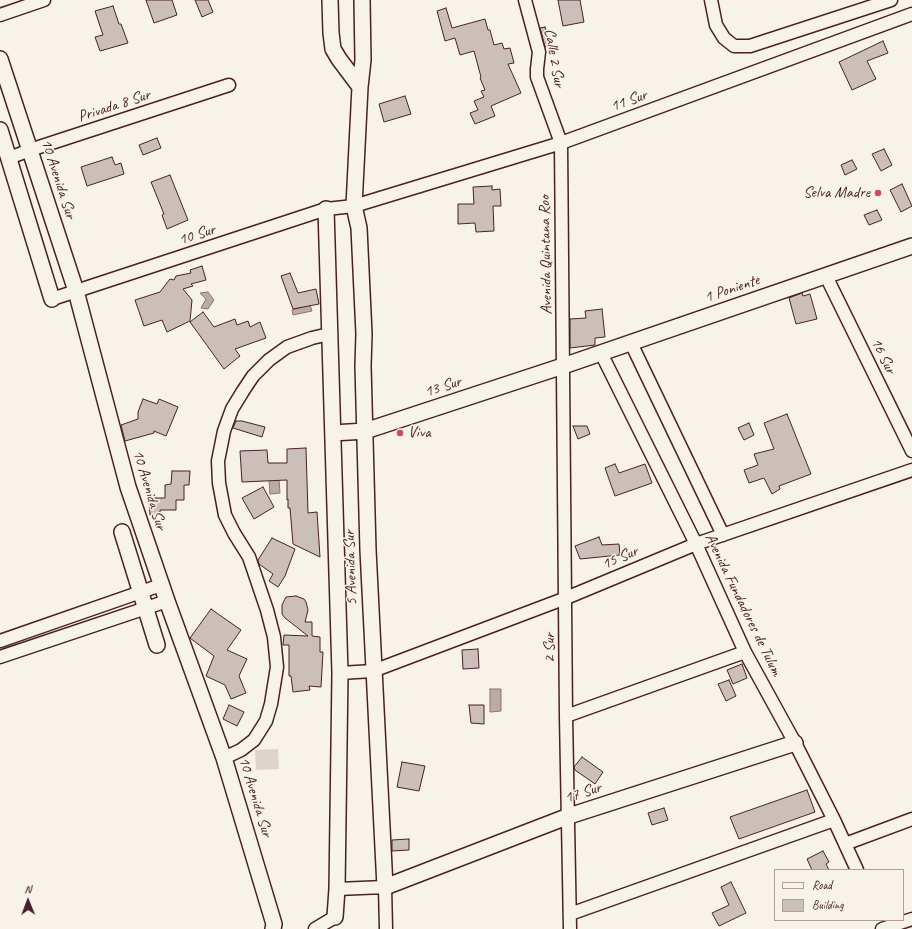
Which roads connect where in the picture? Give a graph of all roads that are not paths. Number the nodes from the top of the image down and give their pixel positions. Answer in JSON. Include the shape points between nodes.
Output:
{"nodes":[{"id":1,"x":44,"y":0,"type":"edge"},
{"id":2,"x":330,"y":0,"type":"edge"},
{"id":3,"x":362,"y":0,"type":"edge"},
{"id":4,"x":525,"y":0,"type":"edge"},
{"id":5,"x":711,"y":0,"type":"edge"},
{"id":6,"x":891,"y":0,"type":"edge"},
{"id":7,"x":912,"y":14,"type":"edge"},
{"id":8,"x":0,"y":15,"type":"edge"},
{"id":9,"x":0,"y":59,"type":"edge"},
{"id":10,"x":229,"y":85,"type":"dead end"},
{"id":11,"x":360,"y":87,"type":"junction"},
{"id":12,"x":0,"y":130,"type":"edge"},
{"id":13,"x":561,"y":143,"type":"junction"},
{"id":14,"x":30,"y":150,"type":"junction"},
{"id":15,"x":9,"y":158,"type":"junction"},
{"id":16,"x":354,"y":206,"type":"junction"},
{"id":17,"x":326,"y":209,"type":"junction"},
{"id":18,"x":912,"y":246,"type":"edge"},
{"id":19,"x":826,"y":276,"type":"junction"},
{"id":20,"x":76,"y":291,"type":"junction"},
{"id":21,"x":52,"y":299,"type":"joint"},
{"id":22,"x":329,"y":334,"type":"junction"},
{"id":23,"x":632,"y":343,"type":"junction"},
{"id":24,"x":601,"y":353,"type":"junction"},
{"id":25,"x":563,"y":366,"type":"junction"},
{"id":26,"x":365,"y":431,"type":"junction"},
{"id":27,"x":332,"y":433,"type":"junction"},
{"id":28,"x":912,"y":450,"type":"edge"},
{"id":29,"x":912,"y":470,"type":"edge"},
{"id":30,"x":122,"y":532,"type":"dead end"},
{"id":31,"x":723,"y":535,"type":"junction"},
{"id":32,"x":696,"y":544,"type":"junction"},
{"id":33,"x":161,"y":585,"type":"junction"},
{"id":34,"x":140,"y":592,"type":"junction"},
{"id":35,"x":566,"y":598,"type":"junction"},
{"id":36,"x":167,"y":601,"type":"junction"},
{"id":37,"x":146,"y":608,"type":"junction"},
{"id":38,"x":0,"y":641,"type":"edge"},
{"id":39,"x":157,"y":645,"type":"dead end"},
{"id":40,"x":746,"y":652,"type":"junction"},
{"id":41,"x":0,"y":657,"type":"edge"},
{"id":42,"x":373,"y":671,"type":"junction"},
{"id":43,"x":340,"y":673,"type":"junction"},
{"id":44,"x":566,"y":716,"type":"junction"},
{"id":45,"x":795,"y":743,"type":"junction"},
{"id":46,"x":224,"y":758,"type":"junction"},
{"id":47,"x":569,"y":816,"type":"junction"},
{"id":48,"x":912,"y":819,"type":"edge"},
{"id":49,"x":834,"y":820,"type":"junction"},
{"id":50,"x":845,"y":844,"type":"junction"},
{"id":51,"x":857,"y":869,"type":"edge"},
{"id":52,"x":385,"y":887,"type":"junction"},
{"id":53,"x":337,"y":889,"type":"junction"},
{"id":54,"x":570,"y":914,"type":"junction"},
{"id":55,"x":335,"y":917,"type":"joint"},
{"id":56,"x":912,"y":919,"type":"edge"},
{"id":57,"x":883,"y":927,"type":"edge"},
{"id":58,"x":273,"y":929,"type":"edge"},
{"id":59,"x":316,"y":929,"type":"edge"},
{"id":60,"x":386,"y":929,"type":"edge"},
{"id":61,"x":570,"y":929,"type":"edge"}],
"edges":[{"from":1,"to":8,"type":"street"},
{"from":2,"to":11,"type":"street","via":[[333,49]]},
{"from":3,"to":11,"type":"street","name":"5 Avenida Sur","via":[[363,60]]},
{"from":4,"to":13,"type":"street","name":"Calle 2 Sur","via":[[539,52],[538,77]]},
{"from":5,"to":6,"type":"street","via":[[716,25],[724,38],[734,46],[750,46]]},
{"from":7,"to":13,"type":"street","name":"11 Sur"},
{"from":9,"to":14,"type":"street","name":"10 Avenida Sur"},
{"from":10,"to":14,"type":"street","name":"Privada 8 Sur"},
{"from":11,"to":16,"type":"street","name":"5 Avenida Sur"},
{"from":12,"to":15,"type":"street"},
{"from":13,"to":16,"type":"street","name":"11 Sur"},
{"from":13,"to":25,"type":"street","name":"Avenida Quintana Roo"},
{"from":14,"to":15,"type":"street","name":"Privada 8 Sur"},
{"from":14,"to":20,"type":"street","name":"10 Avenida Sur"},
{"from":15,"to":21,"type":"street"},
{"from":16,"to":17,"type":"street","name":"10 Sur"},
{"from":16,"to":26,"type":"street","name":"5 Avenida Sur","via":[[359,228]]},
{"from":17,"to":20,"type":"street","name":"10 Sur"},
{"from":17,"to":22,"type":"street"},
{"from":18,"to":19,"type":"street","name":"1 Poniente"},
{"from":19,"to":23,"type":"street","name":"1 Poniente"},
{"from":19,"to":28,"type":"street","name":"16 Sur"},
{"from":20,"to":21,"type":"street","name":"10 Sur"},
{"from":20,"to":33,"type":"street","name":"10 Avenida Sur","via":[[128,487]]},
{"from":22,"to":27,"type":"street"},
{"from":22,"to":46,"type":"street","via":[[287,347],[270,360],[253,376],[243,391],[232,409],[224,431],[218,461],[225,515],[249,557],[274,637],[277,667],[266,721],[254,740]]},
{"from":23,"to":24,"type":"street","name":"1 Poniente"},
{"from":23,"to":31,"type":"street"},
{"from":24,"to":25,"type":"street","name":"1 Poniente"},
{"from":24,"to":32,"type":"street","name":"Avenida Fundadores de Tulum"},
{"from":25,"to":26,"type":"street","name":"13 Sur"},
{"from":25,"to":35,"type":"street","name":"2 Sur"},
{"from":26,"to":27,"type":"street","name":"13 Sur"},
{"from":26,"to":42,"type":"street","name":"5 Avenida Sur"},
{"from":27,"to":43,"type":"street"},
{"from":29,"to":31,"type":"street","name":"15 Sur"},
{"from":30,"to":34,"type":"street"},
{"from":31,"to":32,"type":"street","name":"15 Sur"},
{"from":32,"to":35,"type":"street","name":"15 Sur"},
{"from":32,"to":40,"type":"street","name":"Avenida Fundadores de Tulum"},
{"from":33,"to":34,"type":"street"},
{"from":33,"to":36,"type":"street","name":"10 Avenida Sur"},
{"from":34,"to":37,"type":"street"},
{"from":34,"to":38,"type":"street"},
{"from":35,"to":42,"type":"street","name":"15 Sur"},
{"from":35,"to":44,"type":"street","name":"2 Sur"},
{"from":36,"to":37,"type":"street"},
{"from":36,"to":46,"type":"street","name":"10 Avenida Sur"},
{"from":37,"to":39,"type":"street"},
{"from":37,"to":41,"type":"street"},
{"from":40,"to":44,"type":"street"},
{"from":40,"to":45,"type":"street","name":"Avenida Fundadores de Tulum"},
{"from":42,"to":43,"type":"street","name":"15 Sur"},
{"from":42,"to":52,"type":"street","name":"5 Avenida Sur"},
{"from":43,"to":53,"type":"street"},
{"from":44,"to":47,"type":"street","name":"2 Sur"},
{"from":45,"to":47,"type":"street","name":"17 Sur"},
{"from":45,"to":49,"type":"street","name":"Avenida Fundadores de Tulum"},
{"from":46,"to":58,"type":"street","name":"10 Avenida Sur","via":[[274,924]]},
{"from":47,"to":52,"type":"street","name":"17 Sur"},
{"from":47,"to":54,"type":"street","name":"2 Sur"},
{"from":48,"to":50,"type":"street"},
{"from":49,"to":50,"type":"street","name":"Avenida Fundadores de Tulum"},
{"from":49,"to":54,"type":"street"},
{"from":50,"to":51,"type":"street","name":"Avenida Fundadores de Tulum"},
{"from":52,"to":53,"type":"street"},
{"from":52,"to":60,"type":"street","name":"5 Avenida Sur"},
{"from":53,"to":55,"type":"street"},
{"from":54,"to":61,"type":"street","name":"2 Sur"},
{"from":55,"to":59,"type":"street"},
{"from":56,"to":57,"type":"street"}]}
